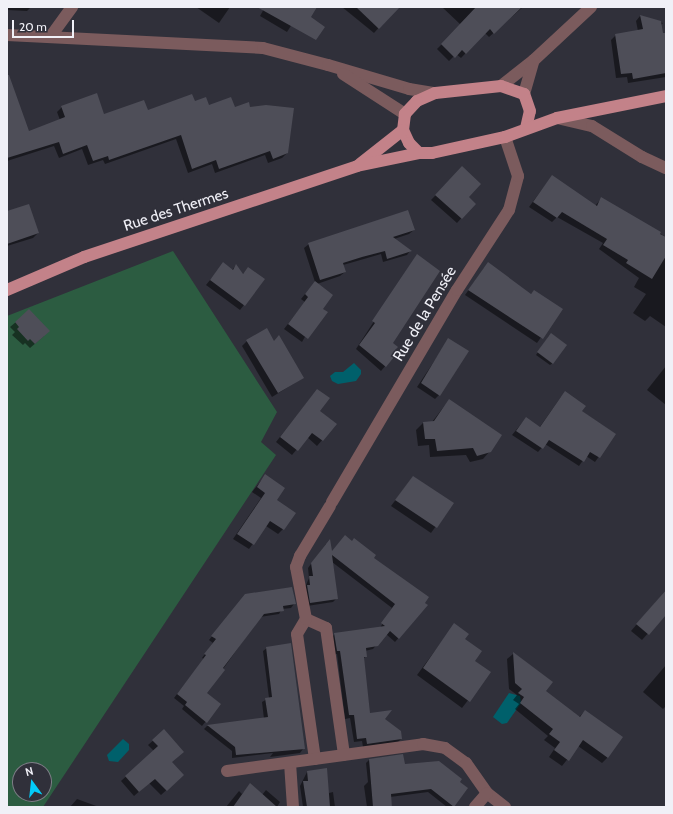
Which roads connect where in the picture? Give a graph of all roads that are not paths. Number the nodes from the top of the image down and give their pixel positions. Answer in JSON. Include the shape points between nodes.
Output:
{"nodes":[{"id":1,"x":72,"y":7,"type":"edge"},
{"id":2,"x":591,"y":7,"type":"edge"},
{"id":3,"x":7,"y":35,"type":"edge"},
{"id":4,"x":51,"y":36,"type":"junction"},
{"id":5,"x":534,"y":60,"type":"junction"},
{"id":6,"x":328,"y":65,"type":"junction"},
{"id":7,"x":501,"y":86,"type":"junction"},
{"id":8,"x":435,"y":92,"type":"junction"},
{"id":9,"x":524,"y":94,"type":"junction"},
{"id":10,"x":666,"y":96,"type":"edge"},
{"id":11,"x":530,"y":111,"type":"junction"},
{"id":12,"x":405,"y":114,"type":"junction"},
{"id":13,"x":556,"y":118,"type":"junction"},
{"id":14,"x":526,"y":128,"type":"junction"},
{"id":15,"x":403,"y":130,"type":"junction"},
{"id":16,"x":506,"y":137,"type":"junction"},
{"id":17,"x":418,"y":153,"type":"junction"},
{"id":18,"x":357,"y":166,"type":"junction"},
{"id":19,"x":666,"y":168,"type":"edge"},
{"id":20,"x":7,"y":290,"type":"edge"},
{"id":21,"x":306,"y":619,"type":"junction"},
{"id":22,"x":344,"y":755,"type":"junction"},
{"id":23,"x":315,"y":758,"type":"junction"},
{"id":24,"x":290,"y":763,"type":"junction"},
{"id":25,"x":227,"y":771,"type":"dead end"},
{"id":26,"x":487,"y":793,"type":"junction"},
{"id":27,"x":293,"y":807,"type":"edge"},
{"id":28,"x":474,"y":807,"type":"edge"},
{"id":29,"x":505,"y":807,"type":"edge"}],
"edges":[{"from":1,"to":4,"type":"street"},
{"from":2,"to":5,"type":"street"},
{"from":3,"to":4,"type":"street"},
{"from":4,"to":6,"type":"street","via":[[263,48]]},
{"from":5,"to":7,"type":"street"},
{"from":5,"to":9,"type":"street"},
{"from":6,"to":8,"type":"street","via":[[408,90]]},
{"from":6,"to":12,"type":"street"},
{"from":7,"to":8,"type":"main road"},
{"from":7,"to":9,"type":"main road"},
{"from":8,"to":12,"type":"main road","via":[[417,101]]},
{"from":9,"to":11,"type":"main road"},
{"from":10,"to":13,"type":"main road"},
{"from":11,"to":13,"type":"main road"},
{"from":11,"to":14,"type":"main road"},
{"from":12,"to":15,"type":"main road"},
{"from":13,"to":14,"type":"main road"},
{"from":13,"to":19,"type":"street","via":[[592,126],[642,157]]},
{"from":14,"to":16,"type":"main road","name":"Rue des Thermes"},
{"from":15,"to":17,"type":"main road"},
{"from":15,"to":18,"type":"main road","name":"Rue des Thermes"},
{"from":16,"to":17,"type":"main road","name":"Rue des Thermes","via":[[432,153]]},
{"from":16,"to":21,"type":"street","name":"Rue de la Pensée","via":[[518,176],[509,210],[457,290],[300,556],[296,567]]},
{"from":17,"to":18,"type":"main road","name":"Rue des Thermes"},
{"from":18,"to":20,"type":"main road","name":"Rue des Thermes","via":[[84,257]]},
{"from":21,"to":22,"type":"street","via":[[326,628]]},
{"from":21,"to":23,"type":"street","via":[[297,634]]},
{"from":22,"to":23,"type":"street"},
{"from":22,"to":26,"type":"street","via":[[423,744],[445,748],[466,763]]},
{"from":23,"to":24,"type":"street"},
{"from":24,"to":25,"type":"street"},
{"from":24,"to":27,"type":"street"},
{"from":26,"to":28,"type":"street"},
{"from":26,"to":29,"type":"street"}]}
